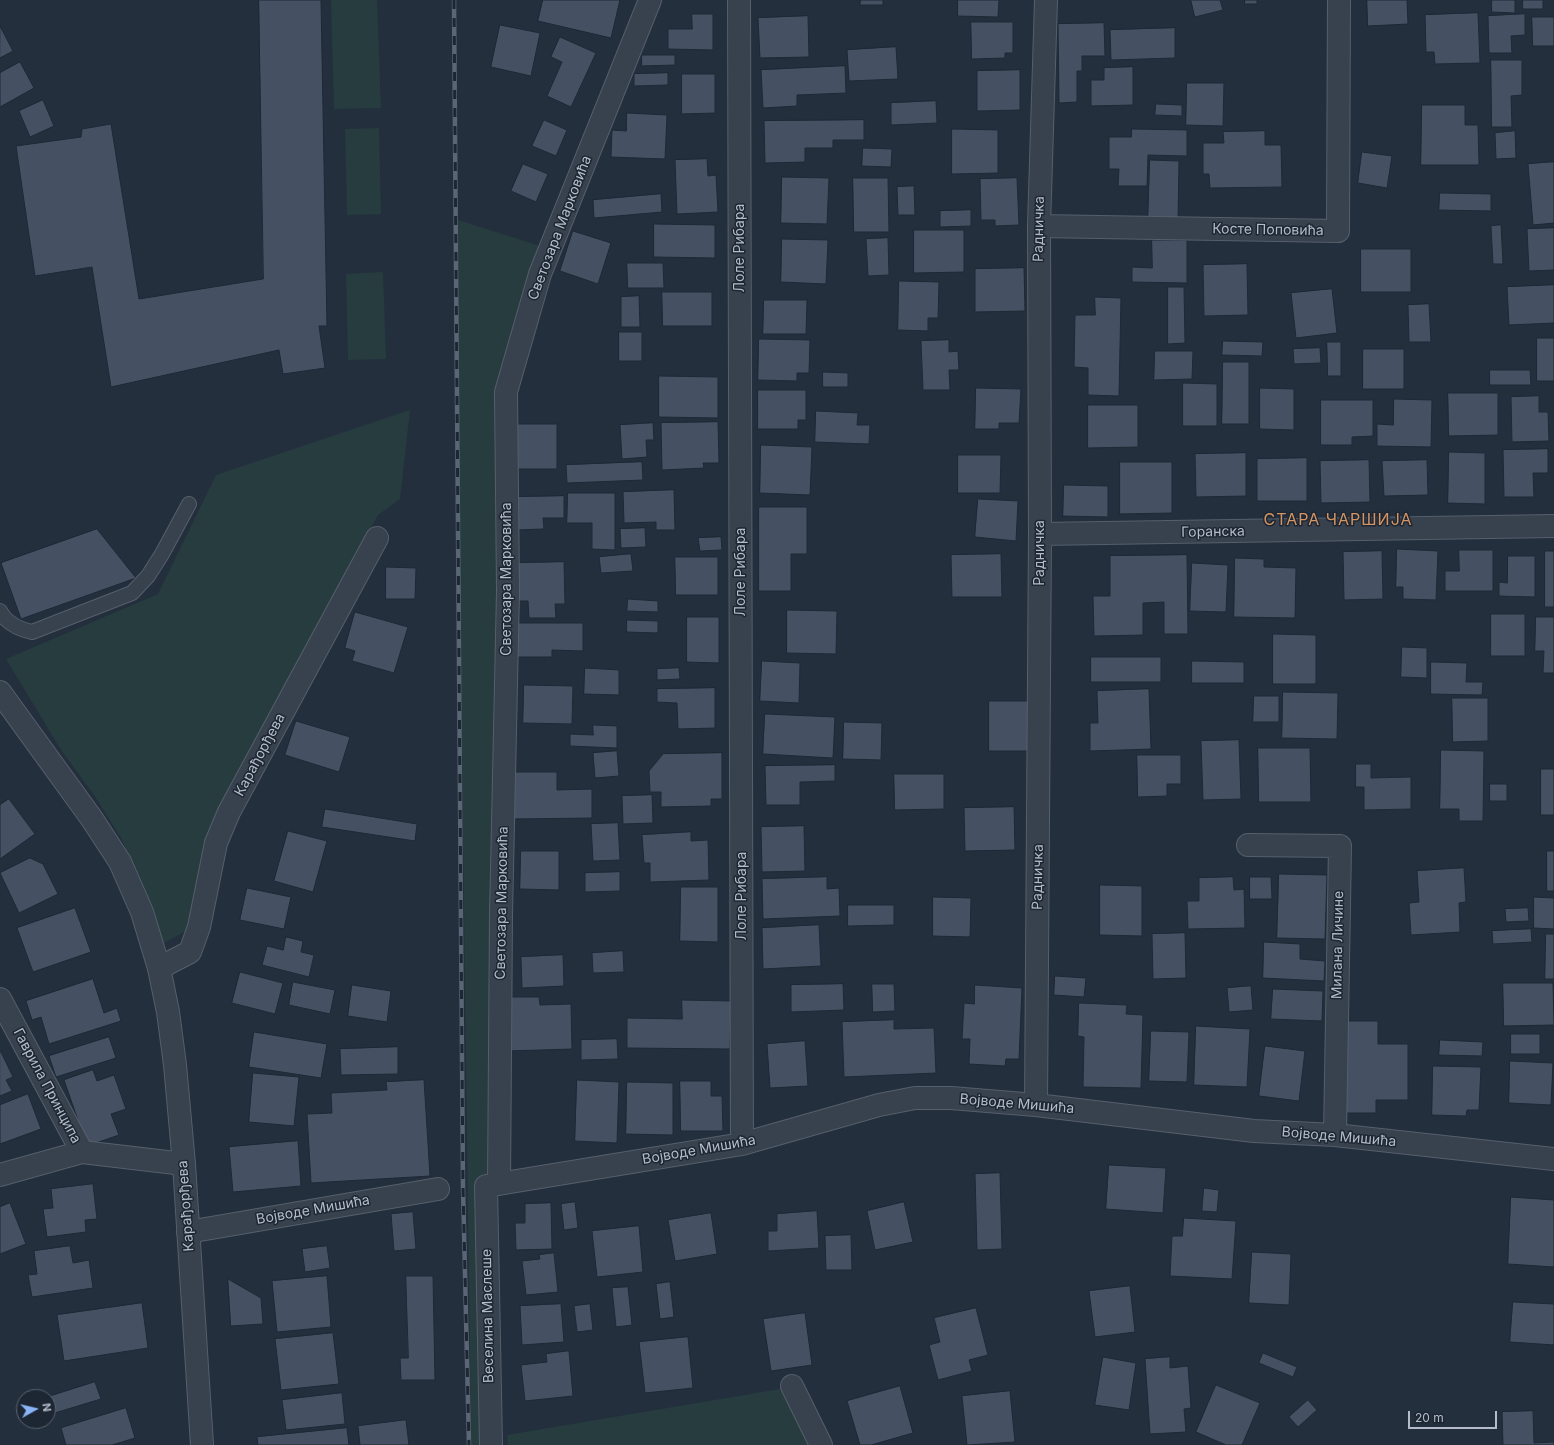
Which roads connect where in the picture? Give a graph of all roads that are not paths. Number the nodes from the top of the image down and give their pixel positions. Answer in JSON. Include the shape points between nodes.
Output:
{"nodes":[{"id":1,"x":650,"y":0,"type":"edge"},
{"id":2,"x":740,"y":0,"type":"edge"},
{"id":3,"x":1046,"y":0,"type":"edge"},
{"id":4,"x":1339,"y":0,"type":"edge"},
{"id":5,"x":1039,"y":226,"type":"junction"},
{"id":6,"x":189,"y":504,"type":"dead end"},
{"id":7,"x":1554,"y":526,"type":"edge"},
{"id":8,"x":1040,"y":534,"type":"junction"},
{"id":9,"x":377,"y":538,"type":"dead end"},
{"id":10,"x":0,"y":611,"type":"edge"},
{"id":11,"x":0,"y":692,"type":"edge"},
{"id":12,"x":1248,"y":845,"type":"dead end"},
{"id":13,"x":159,"y":968,"type":"junction"},
{"id":14,"x":0,"y":999,"type":"edge"},
{"id":15,"x":1036,"y":1105,"type":"junction"},
{"id":16,"x":1335,"y":1135,"type":"junction"},
{"id":17,"x":742,"y":1144,"type":"junction"},
{"id":18,"x":82,"y":1152,"type":"junction"},
{"id":19,"x":1554,"y":1159,"type":"edge"},
{"id":20,"x":184,"y":1164,"type":"junction"},
{"id":21,"x":0,"y":1176,"type":"edge"},
{"id":22,"x":493,"y":1185,"type":"junction"},
{"id":23,"x":438,"y":1189,"type":"dead end"},
{"id":24,"x":188,"y":1232,"type":"junction"},
{"id":25,"x":792,"y":1386,"type":"dead end"},
{"id":26,"x":202,"y":1445,"type":"edge"},
{"id":27,"x":491,"y":1445,"type":"edge"},
{"id":28,"x":821,"y":1445,"type":"edge"}],
"edges":[{"from":1,"to":22,"type":"street","name":"Светозара Марковића","via":[[540,274],[506,392],[508,591]]},
{"from":2,"to":17,"type":"street","name":"Лоле Рибара"},
{"from":3,"to":5,"type":"street","name":"Радничка"},
{"from":4,"to":5,"type":"street","name":"Косте Поповића","via":[[1338,231]]},
{"from":5,"to":8,"type":"street","name":"Радничка"},
{"from":6,"to":10,"type":"lane","via":[[148,576],[132,593],[32,632],[20,630],[3,617]]},
{"from":7,"to":8,"type":"street","name":"Горанска"},
{"from":8,"to":15,"type":"street","name":"Радничка"},
{"from":9,"to":13,"type":"street","name":"Карађорђева","via":[[229,812],[216,843],[199,927],[190,952]]},
{"from":11,"to":13,"type":"street","name":"Карађорђева","via":[[92,818],[120,862],[142,912]]},
{"from":12,"to":16,"type":"street","name":"Милана Личине","via":[[1340,846]]},
{"from":13,"to":20,"type":"street","name":"Карађорђева","via":[[175,1065]]},
{"from":14,"to":18,"type":"street","name":"Гаврила Принципа"},
{"from":15,"to":16,"type":"street","name":"Војводе Мишића","via":[[1254,1130]]},
{"from":15,"to":17,"type":"street","name":"Војводе Мишића","via":[[951,1098],[915,1098],[879,1105]]},
{"from":16,"to":19,"type":"street","name":"Војводе Мишића"},
{"from":17,"to":22,"type":"street","name":"Војводе Мишића"},
{"from":18,"to":20,"type":"street"},
{"from":18,"to":21,"type":"street"},
{"from":20,"to":24,"type":"street","name":"Карађорђева"},
{"from":22,"to":27,"type":"street","name":"Веселина Маслеше"},
{"from":23,"to":24,"type":"street","name":"Војводе Мишића"},
{"from":24,"to":26,"type":"street","name":"Карађорђева"},
{"from":25,"to":28,"type":"street"}]}
